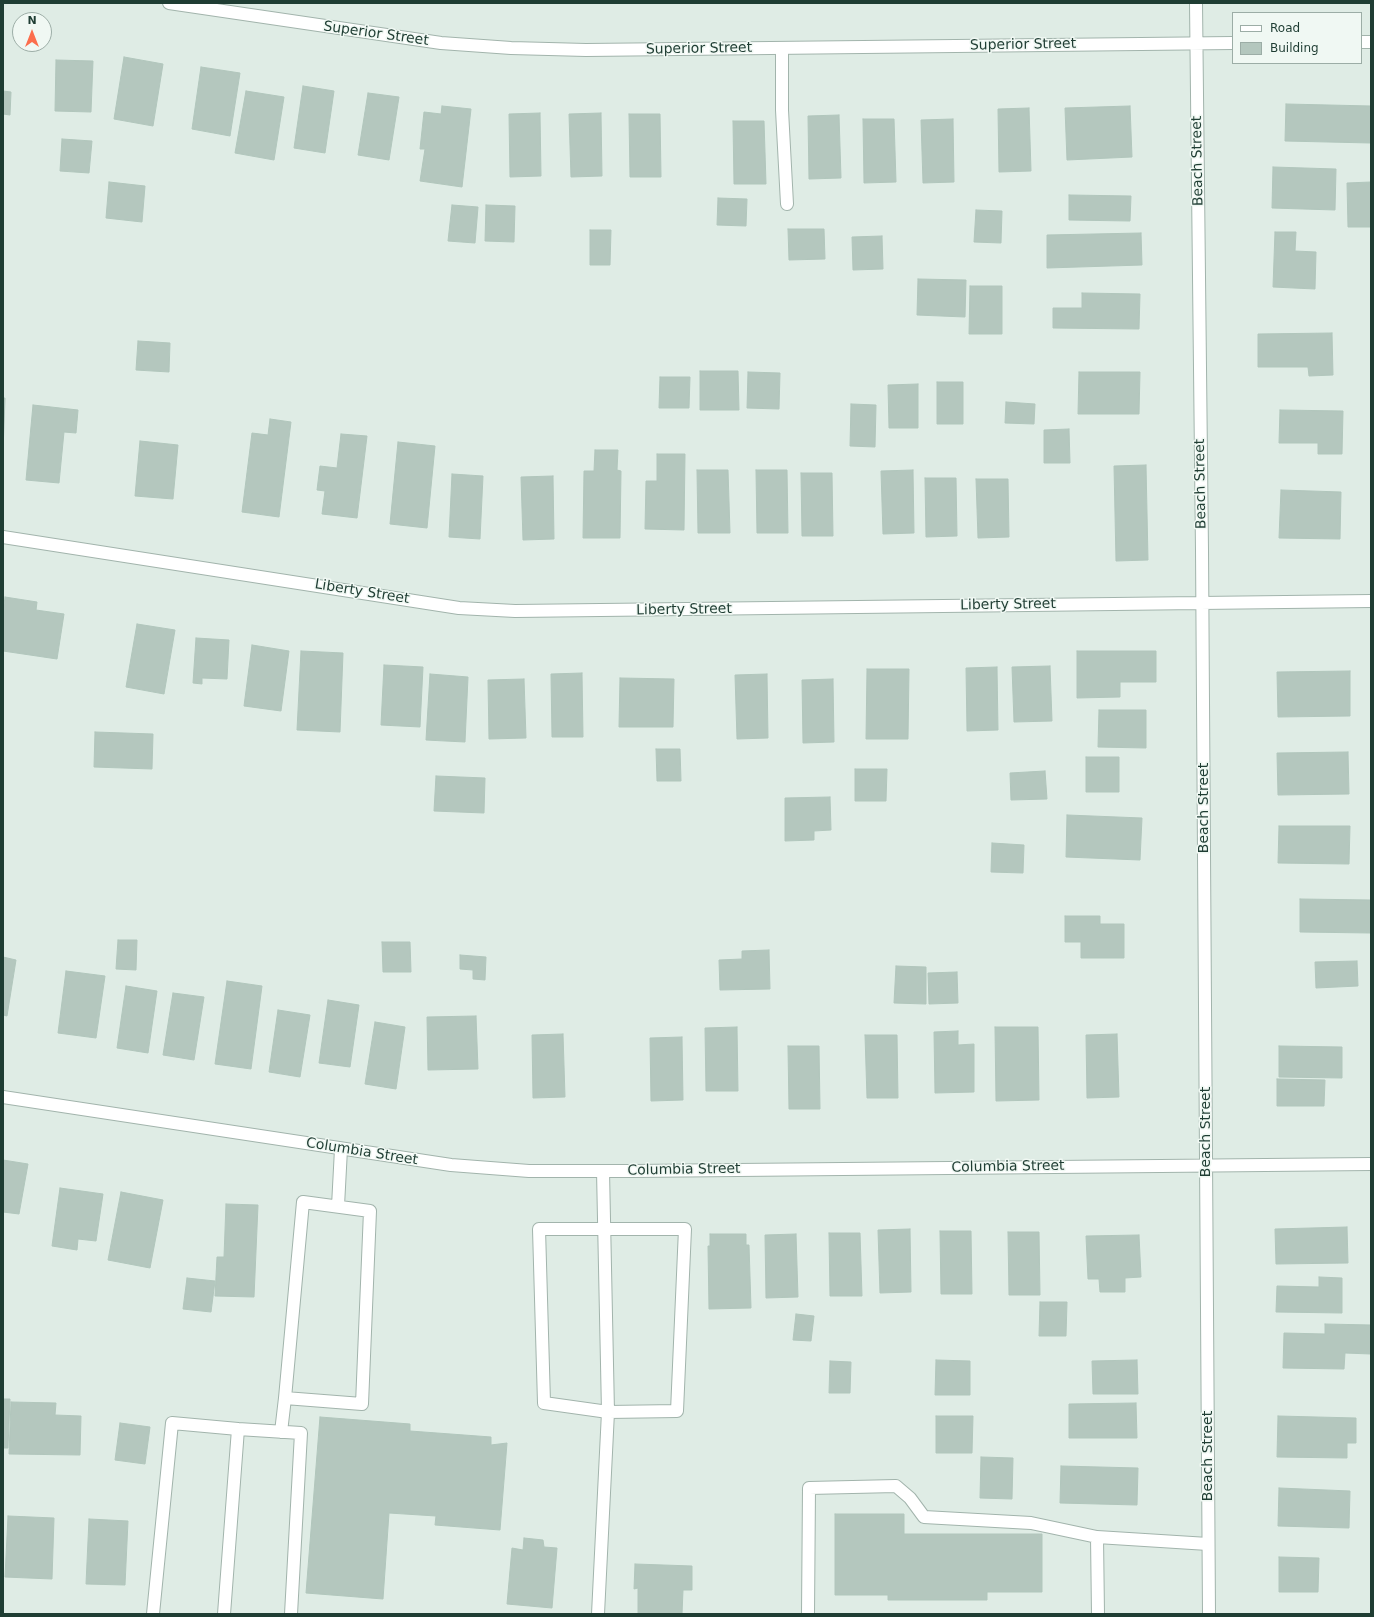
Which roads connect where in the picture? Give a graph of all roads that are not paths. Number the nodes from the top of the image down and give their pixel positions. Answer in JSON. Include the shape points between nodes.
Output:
{"nodes":[{"id":1,"x":169,"y":3,"type":"edge"},
{"id":2,"x":1196,"y":3,"type":"edge"},
{"id":3,"x":1196,"y":43,"type":"junction"},
{"id":4,"x":1232,"y":43,"type":"edge"},
{"id":5,"x":782,"y":48,"type":"junction"},
{"id":6,"x":787,"y":204,"type":"dead end"},
{"id":7,"x":3,"y":537,"type":"edge"},
{"id":8,"x":1371,"y":601,"type":"edge"},
{"id":9,"x":1202,"y":603,"type":"junction"},
{"id":10,"x":3,"y":1098,"type":"edge"},
{"id":11,"x":341,"y":1149,"type":"junction"},
{"id":12,"x":1371,"y":1164,"type":"edge"},
{"id":13,"x":1206,"y":1165,"type":"junction"},
{"id":14,"x":603,"y":1171,"type":"junction"},
{"id":15,"x":338,"y":1206,"type":"junction"},
{"id":16,"x":605,"y":1229,"type":"junction"},
{"id":17,"x":285,"y":1398,"type":"junction"},
{"id":18,"x":608,"y":1412,"type":"junction"},
{"id":19,"x":238,"y":1429,"type":"junction"},
{"id":20,"x":281,"y":1432,"type":"junction"},
{"id":21,"x":1096,"y":1537,"type":"junction"},
{"id":22,"x":1208,"y":1544,"type":"junction"},
{"id":23,"x":153,"y":1614,"type":"edge"},
{"id":24,"x":224,"y":1614,"type":"edge"},
{"id":25,"x":291,"y":1614,"type":"edge"},
{"id":26,"x":598,"y":1614,"type":"edge"},
{"id":27,"x":808,"y":1614,"type":"edge"},
{"id":28,"x":1098,"y":1614,"type":"edge"},
{"id":29,"x":1209,"y":1614,"type":"edge"}],
"edges":[{"from":1,"to":5,"type":"street","name":"Superior Street","via":[[449,44],[586,50]]},
{"from":2,"to":3,"type":"street","name":"Beach Street"},
{"from":3,"to":4,"type":"street","name":"Superior Street"},
{"from":3,"to":5,"type":"street","name":"Superior Street"},
{"from":3,"to":9,"type":"street","name":"Beach Street"},
{"from":5,"to":6,"type":"street"},
{"from":7,"to":9,"type":"street","name":"Liberty Street","via":[[459,608],[515,611]]},
{"from":8,"to":9,"type":"street","name":"Liberty Street"},
{"from":9,"to":13,"type":"street","name":"Beach Street"},
{"from":10,"to":11,"type":"street","name":"Columbia Street"},
{"from":11,"to":14,"type":"street","name":"Columbia Street","via":[[451,1165],[529,1171]]},
{"from":11,"to":15,"type":"street"},
{"from":12,"to":13,"type":"street","name":"Columbia Street"},
{"from":13,"to":14,"type":"street","name":"Columbia Street"},
{"from":13,"to":22,"type":"street","name":"Beach Street"},
{"from":14,"to":16,"type":"street"},
{"from":15,"to":17,"type":"street","via":[[303,1202]]},
{"from":15,"to":17,"type":"street","via":[[370,1211],[362,1404]]},
{"from":16,"to":18,"type":"street"},
{"from":16,"to":18,"type":"street","via":[[539,1229],[544,1403]]},
{"from":16,"to":18,"type":"street","via":[[685,1229],[677,1412]]},
{"from":17,"to":20,"type":"street"},
{"from":18,"to":26,"type":"street"},
{"from":19,"to":20,"type":"street"},
{"from":19,"to":23,"type":"street","via":[[172,1423]]},
{"from":19,"to":24,"type":"street"},
{"from":20,"to":25,"type":"street","via":[[301,1433]]},
{"from":21,"to":22,"type":"street"},
{"from":21,"to":27,"type":"street","via":[[1030,1523],[924,1517],[910,1498],[896,1486],[809,1488]]},
{"from":21,"to":28,"type":"street"},
{"from":22,"to":29,"type":"street","name":"Beach Street"}]}
